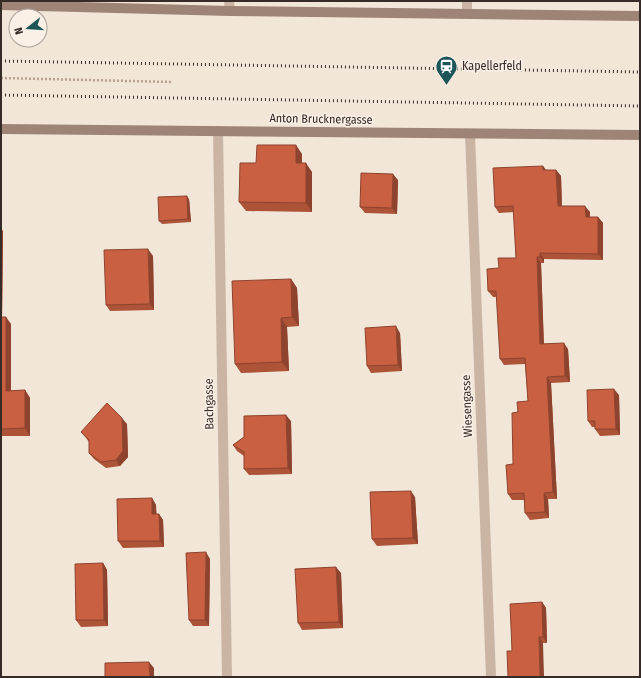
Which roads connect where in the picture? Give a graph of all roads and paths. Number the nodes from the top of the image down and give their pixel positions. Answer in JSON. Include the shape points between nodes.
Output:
{"nodes":[{"id":1,"x":467,"y":1,"type":"edge"},
{"id":2,"x":1,"y":5,"type":"edge"},
{"id":3,"x":229,"y":6,"type":"edge"},
{"id":4,"x":467,"y":13,"type":"junction"},
{"id":5,"x":640,"y":16,"type":"edge"},
{"id":6,"x":1,"y":78,"type":"edge"},
{"id":7,"x":173,"y":82,"type":"dead end"},
{"id":8,"x":1,"y":129,"type":"edge"},
{"id":9,"x":218,"y":131,"type":"junction"},
{"id":10,"x":470,"y":134,"type":"junction"},
{"id":11,"x":640,"y":135,"type":"edge"},
{"id":12,"x":227,"y":677,"type":"edge"},
{"id":13,"x":491,"y":677,"type":"edge"}],
"edges":[{"from":1,"to":4,"type":"street"},
{"from":2,"to":3,"type":"street"},
{"from":3,"to":4,"type":"street"},
{"from":4,"to":5,"type":"street"},
{"from":6,"to":7,"type":"path"},
{"from":8,"to":9,"type":"street","name":"Anton Brucknergasse"},
{"from":9,"to":10,"type":"street","name":"Anton Brucknergasse"},
{"from":9,"to":12,"type":"street","name":"Bachgasse"},
{"from":10,"to":11,"type":"street","name":"Anton Brucknergasse"},
{"from":10,"to":13,"type":"street","name":"Wiesengasse"}]}
